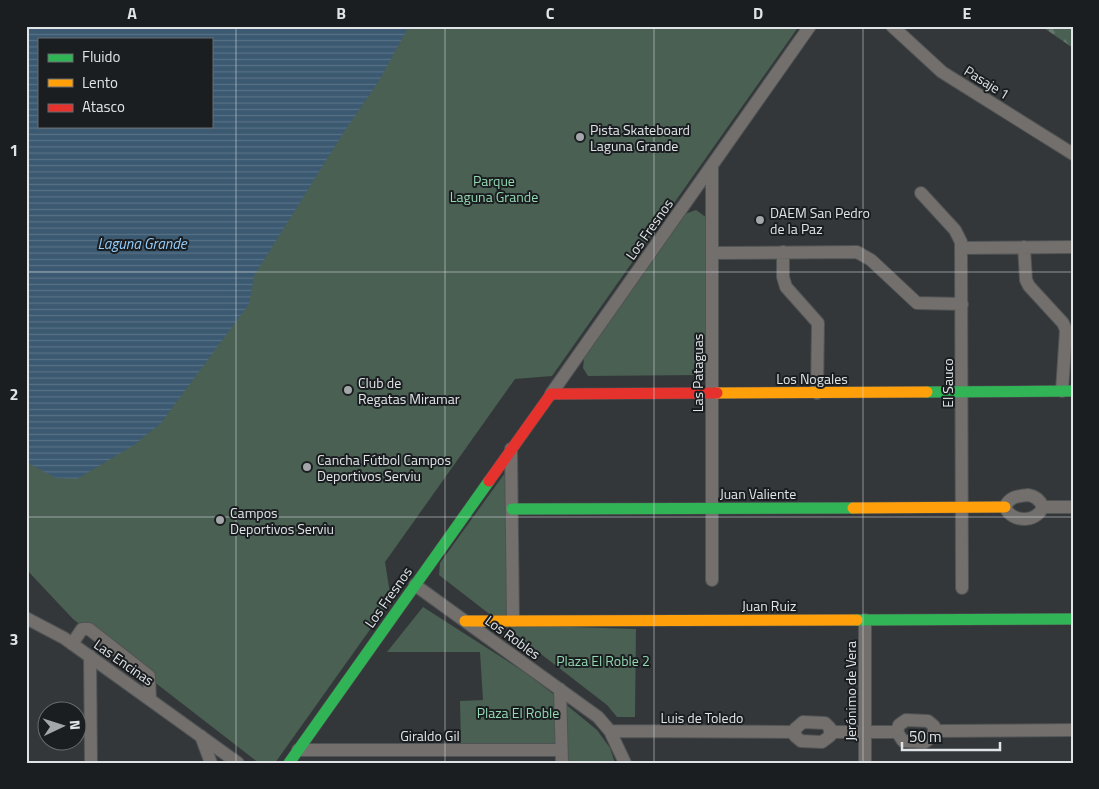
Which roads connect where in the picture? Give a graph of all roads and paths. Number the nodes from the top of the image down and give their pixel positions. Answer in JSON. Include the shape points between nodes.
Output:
{"nodes":[{"id":1,"x":810,"y":26,"type":"edge"},
{"id":2,"x":892,"y":26,"type":"edge"},
{"id":3,"x":1073,"y":154,"type":"edge"},
{"id":4,"x":712,"y":167,"type":"junction"},
{"id":5,"x":921,"y":193,"type":"dead end"},
{"id":6,"x":1024,"y":247,"type":"junction"},
{"id":7,"x":1073,"y":247,"type":"edge"},
{"id":8,"x":961,"y":248,"type":"junction"},
{"id":9,"x":783,"y":252,"type":"junction"},
{"id":10,"x":712,"y":253,"type":"junction"},
{"id":11,"x":962,"y":304,"type":"junction"},
{"id":12,"x":1067,"y":391,"type":"edge"},
{"id":13,"x":962,"y":392,"type":"junction"},
{"id":14,"x":712,"y":393,"type":"junction"},
{"id":15,"x":818,"y":393,"type":"junction"},
{"id":16,"x":551,"y":394,"type":"junction"},
{"id":17,"x":511,"y":449,"type":"junction"},
{"id":18,"x":962,"y":507,"type":"junction"},
{"id":19,"x":1005,"y":507,"type":"junction"},
{"id":20,"x":1043,"y":507,"type":"junction"},
{"id":21,"x":1073,"y":507,"type":"edge"},
{"id":22,"x":712,"y":508,"type":"junction"},
{"id":23,"x":512,"y":510,"type":"junction"},
{"id":24,"x":712,"y":580,"type":"dead end"},
{"id":25,"x":415,"y":585,"type":"junction"},
{"id":26,"x":962,"y":588,"type":"dead end"},
{"id":27,"x":26,"y":618,"type":"edge"},
{"id":28,"x":1073,"y":619,"type":"edge"},
{"id":29,"x":864,"y":620,"type":"junction"},
{"id":30,"x":465,"y":621,"type":"junction"},
{"id":31,"x":513,"y":621,"type":"junction"},
{"id":32,"x":72,"y":644,"type":"junction"},
{"id":33,"x":90,"y":656,"type":"junction"},
{"id":34,"x":560,"y":689,"type":"junction"},
{"id":35,"x":150,"y":699,"type":"junction"},
{"id":36,"x":1073,"y":730,"type":"edge"},
{"id":37,"x":610,"y":731,"type":"junction"},
{"id":38,"x":935,"y":731,"type":"junction"},
{"id":39,"x":794,"y":732,"type":"junction"},
{"id":40,"x":831,"y":732,"type":"junction"},
{"id":41,"x":865,"y":732,"type":"junction"},
{"id":42,"x":897,"y":732,"type":"junction"},
{"id":43,"x":202,"y":736,"type":"junction"},
{"id":44,"x":298,"y":750,"type":"junction"},
{"id":45,"x":412,"y":756,"type":"edge"},
{"id":46,"x":562,"y":756,"type":"edge"},
{"id":47,"x":91,"y":763,"type":"edge"},
{"id":48,"x":211,"y":763,"type":"edge"},
{"id":49,"x":238,"y":763,"type":"edge"},
{"id":50,"x":289,"y":763,"type":"edge"},
{"id":51,"x":625,"y":763,"type":"edge"},
{"id":52,"x":865,"y":763,"type":"edge"}],
"edges":[{"from":1,"to":4,"type":"street","name":"Los Fresnos"},
{"from":2,"to":3,"type":"street","name":"Pasaje 1","via":[[942,72]]},
{"from":4,"to":10,"type":"street","name":"Las Pataguas"},
{"from":4,"to":16,"type":"street","name":"Los Fresnos"},
{"from":5,"to":8,"type":"street","name":"El Sauco","via":[[956,230]]},
{"from":6,"to":7,"type":"street"},
{"from":6,"to":8,"type":"street"},
{"from":6,"to":12,"type":"street","via":[[1029,286],[1066,330]]},
{"from":8,"to":11,"type":"street","name":"El Sauco"},
{"from":9,"to":10,"type":"street"},
{"from":9,"to":11,"type":"street","via":[[857,252],[871,260],[918,303]]},
{"from":9,"to":15,"type":"street","via":[[786,287],[818,323]]},
{"from":10,"to":14,"type":"street","name":"Las Pataguas"},
{"from":11,"to":13,"type":"street","name":"El Sauco"},
{"from":12,"to":13,"type":"street","name":"Los Nogales"},
{"from":13,"to":15,"type":"street","name":"Los Nogales"},
{"from":13,"to":18,"type":"street","name":"El Sauco"},
{"from":14,"to":15,"type":"street","name":"Los Nogales"},
{"from":14,"to":16,"type":"street","name":"Los Nogales"},
{"from":14,"to":22,"type":"street","name":"Las Pataguas"},
{"from":16,"to":17,"type":"street","name":"Los Fresnos"},
{"from":17,"to":23,"type":"street"},
{"from":17,"to":25,"type":"street","name":"Los Fresnos"},
{"from":18,"to":19,"type":"street","name":"Juan Valiente"},
{"from":18,"to":22,"type":"street","name":"Juan Valiente"},
{"from":18,"to":26,"type":"street","name":"El Sauco"},
{"from":19,"to":20,"type":"street","name":"Juan Valiente","via":[[1011,515],[1024,519],[1034,517]]},
{"from":19,"to":20,"type":"street","name":"Juan Valiente","via":[[1010,499],[1019,496],[1034,497]]},
{"from":20,"to":21,"type":"street","name":"Juan Valiente"},
{"from":22,"to":23,"type":"street","name":"Juan Valiente"},
{"from":22,"to":24,"type":"street","name":"Las Pataguas"},
{"from":23,"to":31,"type":"street"},
{"from":25,"to":30,"type":"street","name":"Los Robles"},
{"from":25,"to":44,"type":"street","name":"Los Fresnos"},
{"from":27,"to":32,"type":"street","name":"Las Encinas"},
{"from":28,"to":29,"type":"street","name":"Juan Ruiz"},
{"from":29,"to":31,"type":"street","name":"Juan Ruiz"},
{"from":29,"to":41,"type":"street","name":"Jerónimo de Vera"},
{"from":30,"to":31,"type":"street","name":"Juan Ruiz"},
{"from":30,"to":34,"type":"street","name":"Los Robles"},
{"from":32,"to":33,"type":"street","name":"Las Encinas"},
{"from":32,"to":35,"type":"street","via":[[82,629],[89,629],[149,676]]},
{"from":33,"to":35,"type":"street","name":"Las Encinas"},
{"from":33,"to":47,"type":"street"},
{"from":34,"to":37,"type":"street","name":"Los Robles","via":[[598,717]]},
{"from":34,"to":46,"type":"street"},
{"from":35,"to":43,"type":"street","name":"Las Encinas"},
{"from":36,"to":38,"type":"street"},
{"from":37,"to":39,"type":"street","name":"Luis de Toledo"},
{"from":37,"to":51,"type":"street","name":"Los Robles"},
{"from":38,"to":42,"type":"street","name":"Luis de Toledo","via":[[925,742],[907,742],[900,739]]},
{"from":38,"to":42,"type":"street","via":[[931,723],[924,720],[906,720],[899,725]]},
{"from":39,"to":40,"type":"street","name":"Luis de Toledo","via":[[797,739],[804,742],[825,741]]},
{"from":39,"to":40,"type":"street","name":"Luis de Toledo","via":[[799,723],[821,722],[828,725]]},
{"from":40,"to":41,"type":"street","name":"Luis de Toledo"},
{"from":41,"to":42,"type":"street","name":"Luis de Toledo"},
{"from":41,"to":52,"type":"street","name":"Jerónimo de Vera"},
{"from":43,"to":48,"type":"street"},
{"from":43,"to":49,"type":"street","name":"Las Encinas"},
{"from":44,"to":45,"type":"street","name":"Giraldo Gil"},
{"from":44,"to":50,"type":"street","name":"Los Fresnos"},
{"from":45,"to":46,"type":"street","name":"Giraldo Gil"}]}
